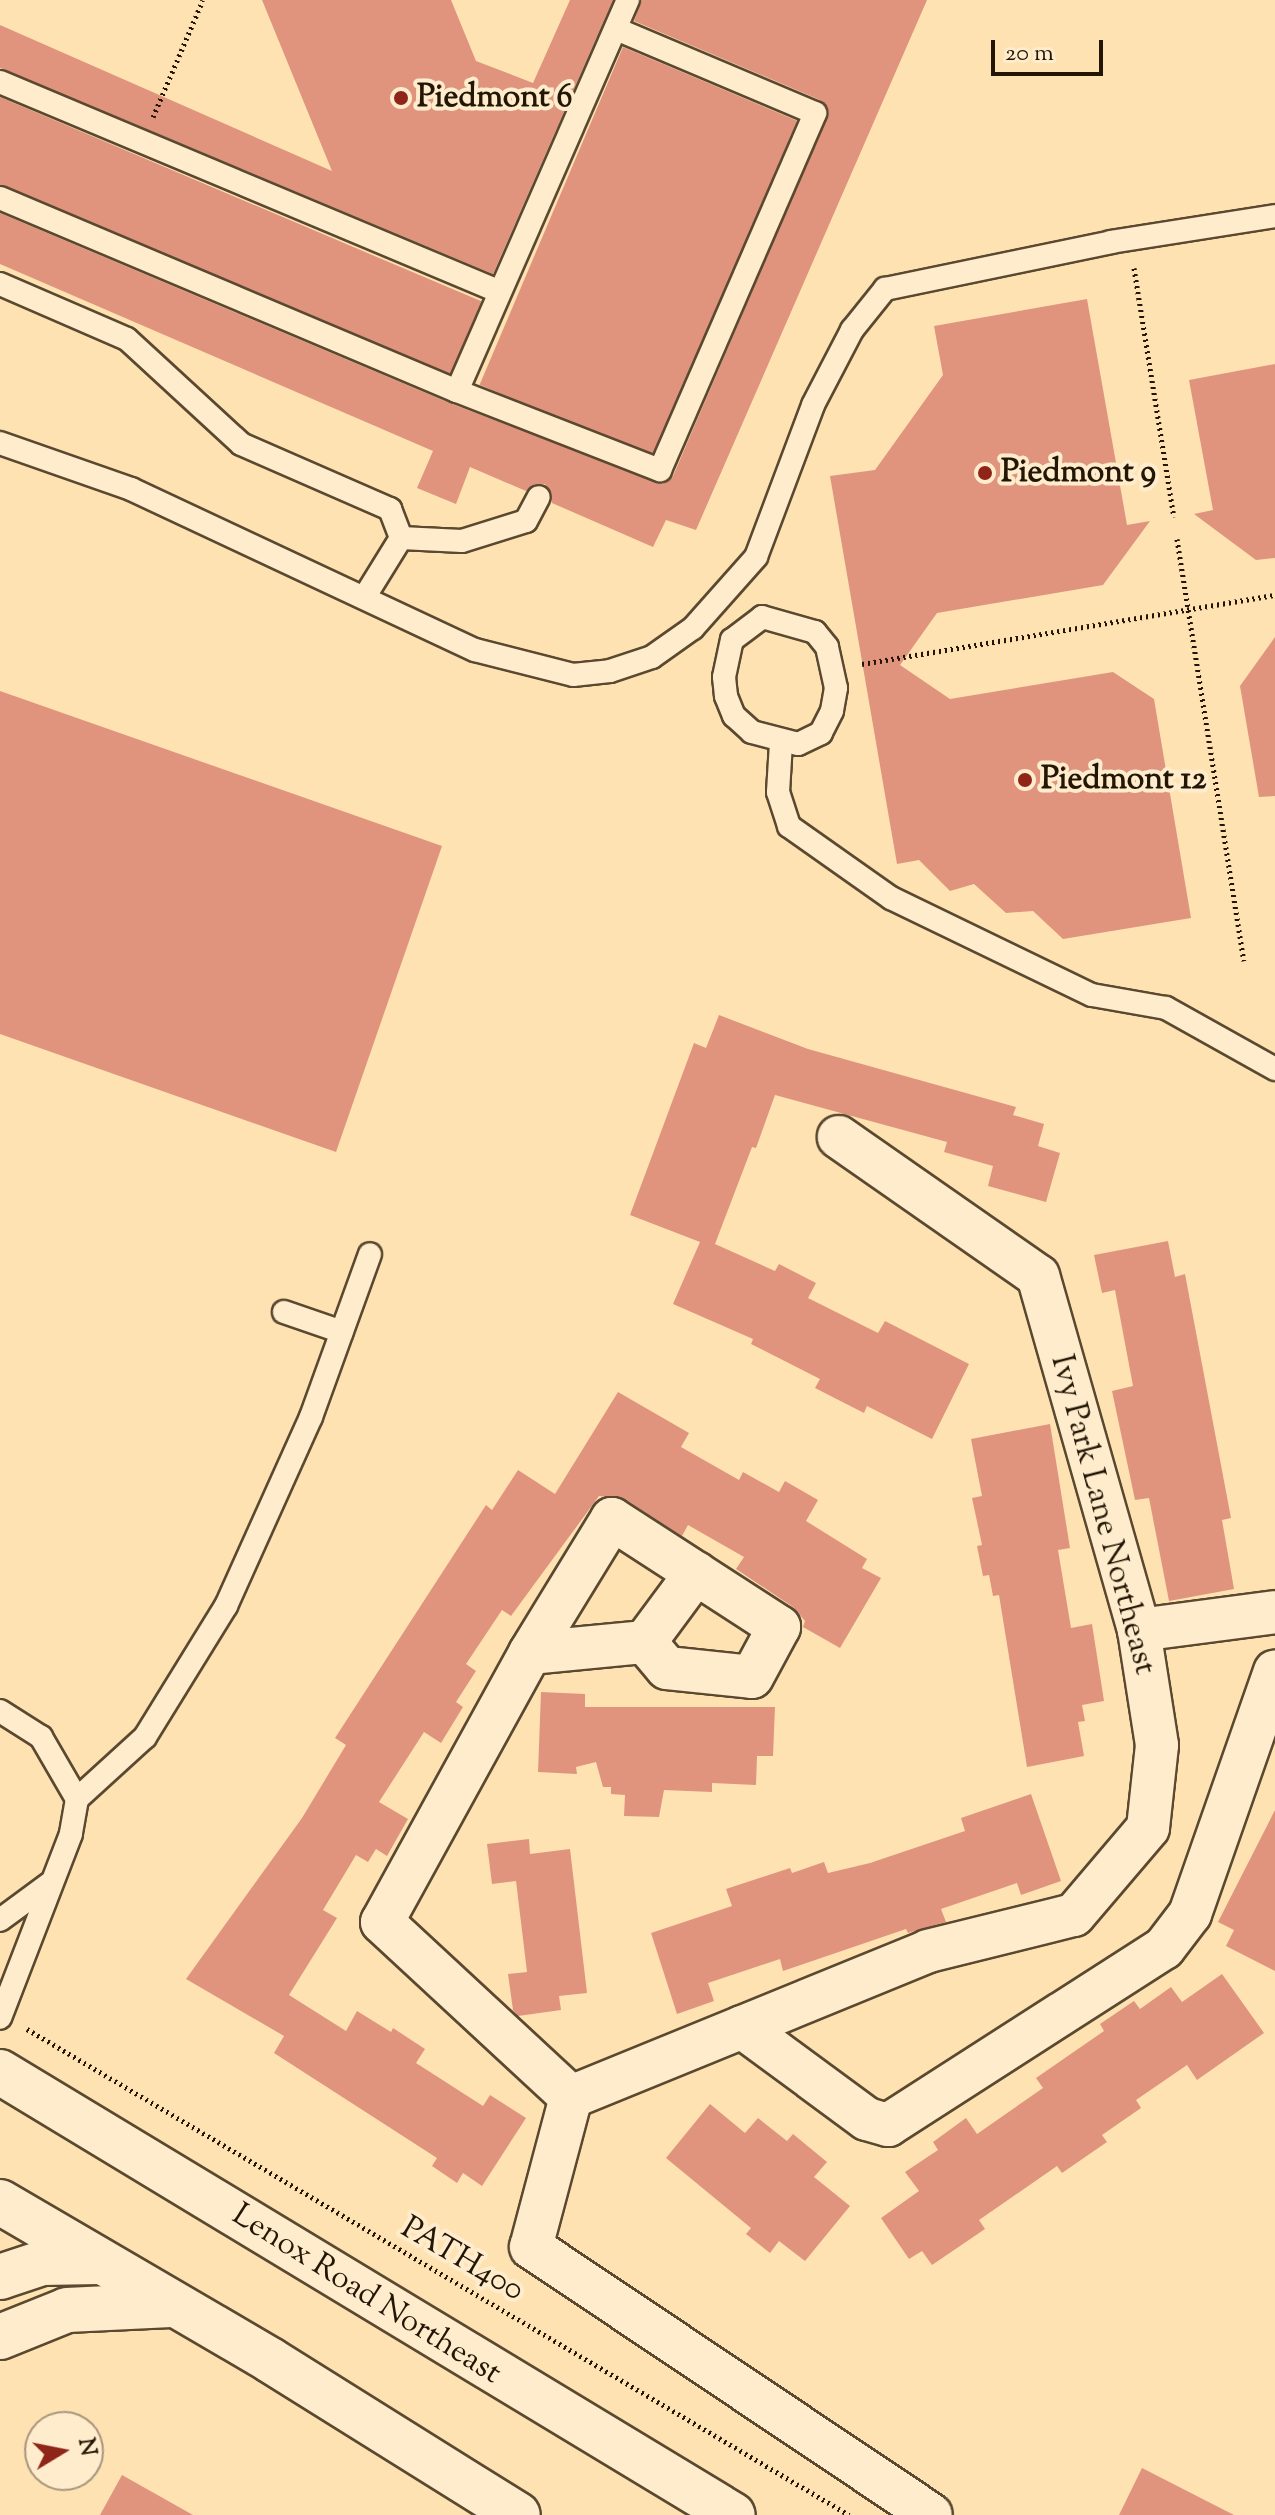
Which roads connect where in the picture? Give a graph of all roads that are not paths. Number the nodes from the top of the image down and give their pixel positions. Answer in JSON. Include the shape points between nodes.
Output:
{"nodes":[{"id":1,"x":628,"y":0,"type":"edge"},
{"id":2,"x":616,"y":29,"type":"junction"},
{"id":3,"x":0,"y":82,"type":"edge"},
{"id":4,"x":0,"y":198,"type":"edge"},
{"id":5,"x":1275,"y":216,"type":"edge"},
{"id":6,"x":0,"y":284,"type":"edge"},
{"id":7,"x":498,"y":291,"type":"junction"},
{"id":8,"x":457,"y":391,"type":"junction"},
{"id":9,"x":0,"y":443,"type":"edge"},
{"id":10,"x":539,"y":497,"type":"dead end"},
{"id":11,"x":401,"y":538,"type":"junction"},
{"id":12,"x":364,"y":598,"type":"junction"},
{"id":13,"x":702,"y":617,"type":"junction"},
{"id":14,"x":732,"y":640,"type":"junction"},
{"id":15,"x":781,"y":743,"type":"junction"},
{"id":16,"x":1275,"y":1069,"type":"edge"},
{"id":17,"x":839,"y":1137,"type":"dead end"},
{"id":18,"x":370,"y":1254,"type":"dead end"},
{"id":19,"x":284,"y":1312,"type":"dead end"},
{"id":20,"x":342,"y":1332,"type":"junction"},
{"id":21,"x":696,"y":1573,"type":"junction"},
{"id":22,"x":1275,"y":1612,"type":"edge"},
{"id":23,"x":1139,"y":1630,"type":"junction"},
{"id":24,"x":645,"y":1642,"type":"junction"},
{"id":25,"x":530,"y":1653,"type":"junction"},
{"id":26,"x":1275,"y":1671,"type":"edge"},
{"id":27,"x":0,"y":1711,"type":"edge"},
{"id":28,"x":77,"y":1799,"type":"junction"},
{"id":29,"x":1140,"y":1838,"type":"junction"},
{"id":30,"x":1210,"y":1856,"type":"junction"},
{"id":31,"x":50,"y":1884,"type":"junction"},
{"id":32,"x":0,"y":1920,"type":"edge"},
{"id":33,"x":0,"y":2018,"type":"edge"},
{"id":34,"x":742,"y":2027,"type":"junction"},
{"id":35,"x":0,"y":2072,"type":"edge"},
{"id":36,"x":571,"y":2097,"type":"junction"},
{"id":37,"x":0,"y":2202,"type":"edge"},
{"id":38,"x":99,"y":2262,"type":"junction"},
{"id":39,"x":0,"y":2277,"type":"edge"},
{"id":40,"x":171,"y":2305,"type":"junction"},
{"id":41,"x":0,"y":2337,"type":"edge"},
{"id":42,"x":518,"y":2515,"type":"edge"},
{"id":43,"x":733,"y":2515,"type":"edge"},
{"id":44,"x":931,"y":2515,"type":"edge"}],
"edges":[{"from":1,"to":2,"type":"lane"},
{"from":2,"to":7,"type":"lane"},
{"from":2,"to":8,"type":"lane","via":[[815,113],[660,470]]},
{"from":3,"to":7,"type":"lane"},
{"from":4,"to":8,"type":"lane"},
{"from":5,"to":13,"type":"lane","via":[[1129,239],[885,289],[852,330],[813,405],[756,557]]},
{"from":6,"to":11,"type":"lane","via":[[127,339],[241,444],[390,509]]},
{"from":7,"to":8,"type":"lane"},
{"from":9,"to":12,"type":"lane","via":[[131,489]]},
{"from":10,"to":11,"type":"lane","via":[[526,521],[475,537]]},
{"from":11,"to":12,"type":"lane"},
{"from":12,"to":13,"type":"lane","via":[[475,650],[573,675],[610,671],[652,657]]},
{"from":13,"to":14,"type":"lane"},
{"from":14,"to":15,"type":"lane","via":[[724,677],[734,716],[752,732]]},
{"from":14,"to":15,"type":"lane","via":[[762,617],[815,632],[827,647],[832,711],[821,733],[798,744]]},
{"from":15,"to":16,"type":"lane","via":[[778,792],[789,826],[891,898],[1092,995],[1166,1008]]},
{"from":17,"to":23,"type":"street","name":"Ivy Park Lane Northeast","via":[[1038,1276]]},
{"from":18,"to":20,"type":"lane"},
{"from":19,"to":20,"type":"lane"},
{"from":20,"to":28,"type":"lane","via":[[226,1606],[145,1737]]},
{"from":21,"to":24,"type":"street"},
{"from":21,"to":24,"type":"street","via":[[779,1627],[752,1677],[667,1668]]},
{"from":21,"to":25,"type":"street","via":[[612,1519]]},
{"from":22,"to":23,"type":"street"},
{"from":23,"to":29,"type":"street","name":"Ivy Park Lane Northeast","via":[[1157,1745],[1148,1828]]},
{"from":24,"to":25,"type":"street"},
{"from":25,"to":36,"type":"street","via":[[382,1922]]},
{"from":26,"to":30,"type":"street"},
{"from":27,"to":28,"type":"lane","via":[[41,1737]]},
{"from":28,"to":31,"type":"lane","via":[[71,1834]]},
{"from":29,"to":30,"type":"street"},
{"from":29,"to":34,"type":"street","name":"Ivy Park Lane Northeast","via":[[1074,1915],[928,1951]]},
{"from":30,"to":34,"type":"street","via":[[1190,1914],[1164,1948],[888,2125],[867,2119]]},
{"from":31,"to":32,"type":"lane"},
{"from":31,"to":33,"type":"lane"},
{"from":34,"to":36,"type":"street","name":"Ivy Park Lane Northeast"},
{"from":35,"to":43,"type":"main road","name":"Lenox Road Northeast"},
{"from":36,"to":44,"type":"street","via":[[531,2247]]},
{"from":37,"to":38,"type":"main road"},
{"from":38,"to":39,"type":"main road","via":[[42,2263]]},
{"from":38,"to":40,"type":"main road"},
{"from":40,"to":41,"type":"main road","via":[[67,2310]]},
{"from":40,"to":42,"type":"main road","via":[[270,2360]]}]}
